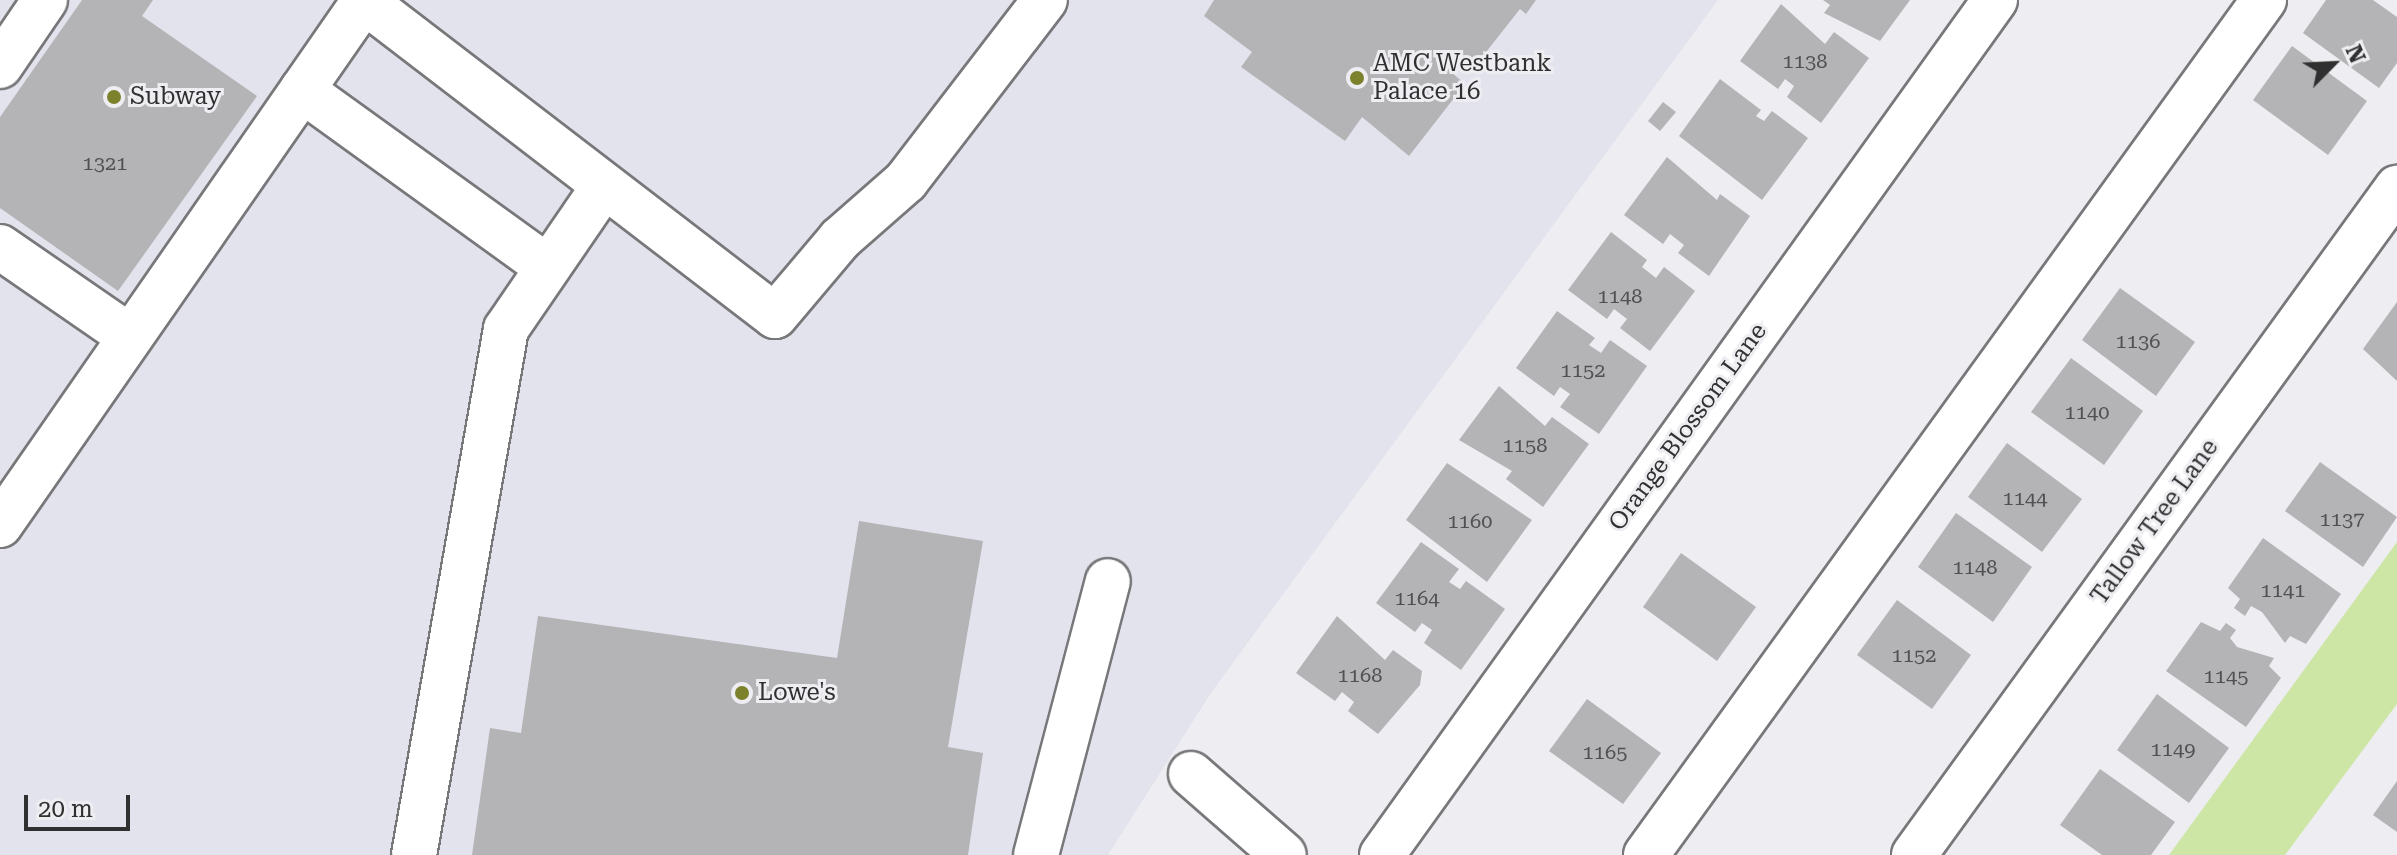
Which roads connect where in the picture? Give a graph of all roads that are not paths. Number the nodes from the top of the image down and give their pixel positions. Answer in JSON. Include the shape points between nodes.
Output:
{"nodes":[{"id":1,"x":45,"y":0,"type":"edge"},
{"id":2,"x":363,"y":0,"type":"edge"},
{"id":3,"x":1045,"y":0,"type":"edge"},
{"id":4,"x":1995,"y":0,"type":"edge"},
{"id":5,"x":2264,"y":0,"type":"edge"},
{"id":6,"x":0,"y":66,"type":"edge"},
{"id":7,"x":302,"y":90,"type":"junction"},
{"id":8,"x":604,"y":186,"type":"junction"},
{"id":9,"x":2392,"y":205,"type":"edge"},
{"id":10,"x":0,"y":247,"type":"edge"},
{"id":11,"x":547,"y":267,"type":"junction"},
{"id":12,"x":129,"y":336,"type":"junction"},
{"id":13,"x":0,"y":523,"type":"edge"},
{"id":14,"x":1108,"y":581,"type":"dead end"},
{"id":15,"x":1191,"y":774,"type":"dead end"},
{"id":16,"x":414,"y":855,"type":"edge"},
{"id":17,"x":1036,"y":855,"type":"edge"},
{"id":18,"x":1284,"y":855,"type":"edge"},
{"id":19,"x":1382,"y":855,"type":"edge"},
{"id":20,"x":1646,"y":855,"type":"edge"},
{"id":21,"x":1914,"y":855,"type":"edge"}],
"edges":[{"from":1,"to":6,"type":"street"},
{"from":2,"to":7,"type":"street"},
{"from":2,"to":8,"type":"street"},
{"from":3,"to":8,"type":"street","via":[[906,181],[840,239],[775,316]]},
{"from":4,"to":19,"type":"street","name":"Orange Blossom Lane"},
{"from":5,"to":20,"type":"street"},
{"from":7,"to":11,"type":"street"},
{"from":7,"to":12,"type":"street"},
{"from":8,"to":11,"type":"street"},
{"from":9,"to":21,"type":"street","name":"Tallow Tree Lane"},
{"from":10,"to":12,"type":"street"},
{"from":11,"to":16,"type":"street","via":[[506,329],[496,373]]},
{"from":12,"to":13,"type":"street"},
{"from":14,"to":17,"type":"street"},
{"from":15,"to":18,"type":"street"}]}
